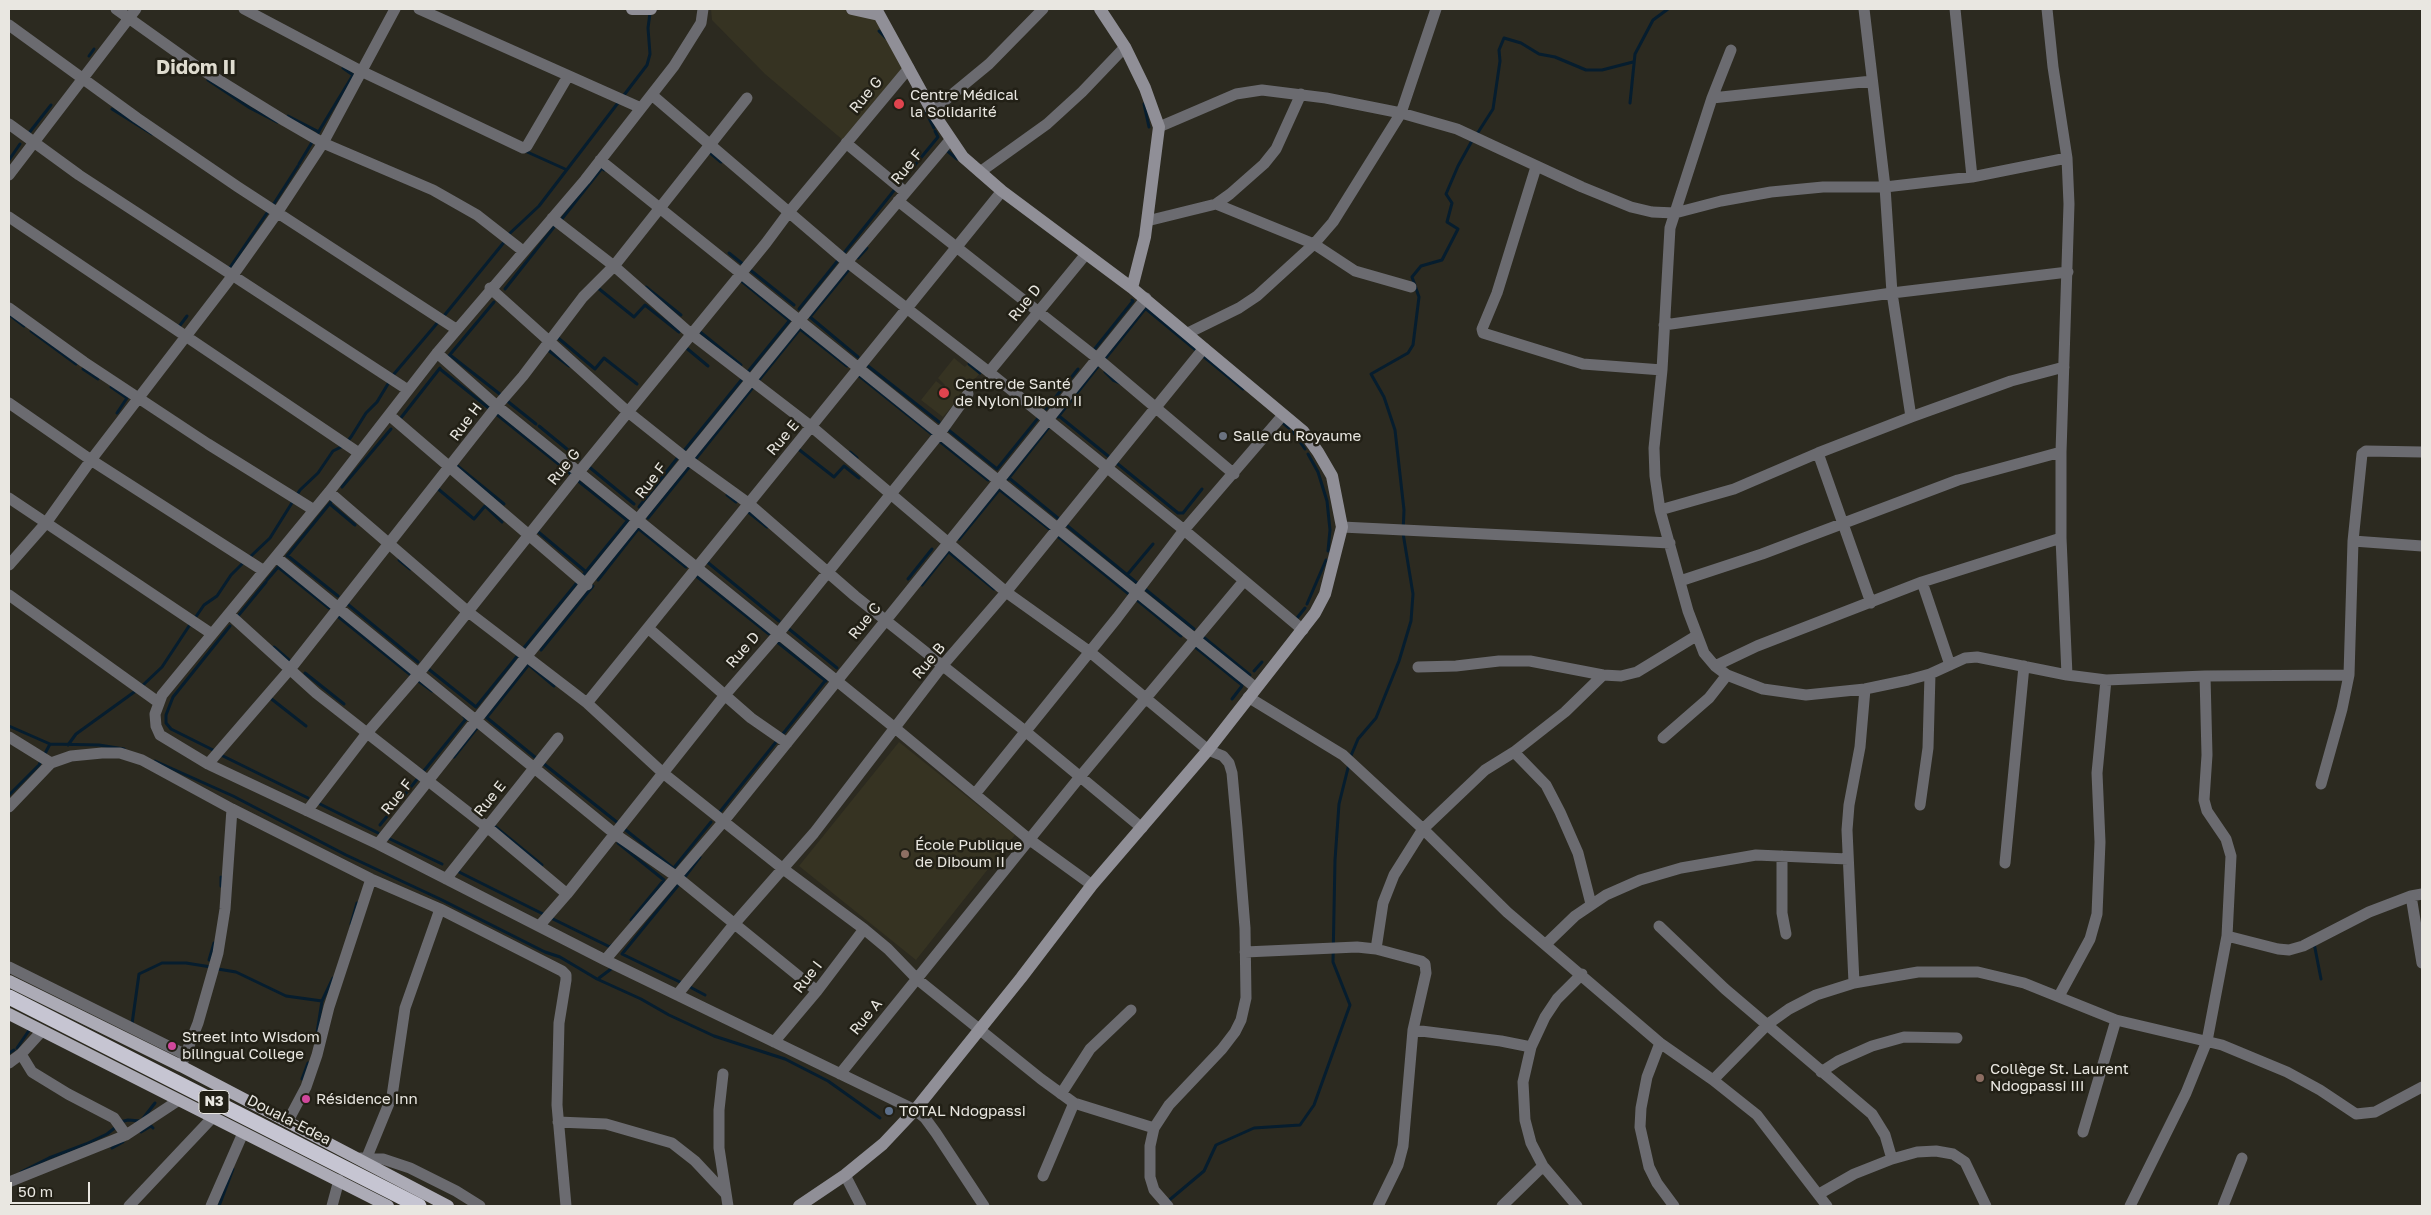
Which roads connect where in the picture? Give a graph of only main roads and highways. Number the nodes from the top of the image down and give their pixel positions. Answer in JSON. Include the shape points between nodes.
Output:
{"nodes":[{"id":1,"x":634,"y":9,"type":"edge"},
{"id":2,"x":652,"y":9,"type":"edge"},
{"id":3,"x":852,"y":9,"type":"edge"},
{"id":4,"x":1100,"y":9,"type":"edge"},
{"id":5,"x":877,"y":12,"type":"edge"},
{"id":6,"x":1132,"y":288,"type":"junction"},
{"id":7,"x":9,"y":981,"type":"edge"},
{"id":8,"x":9,"y":997,"type":"edge"},
{"id":9,"x":9,"y":1014,"type":"edge"},
{"id":10,"x":388,"y":1206,"type":"edge"},
{"id":11,"x":419,"y":1206,"type":"edge"},
{"id":12,"x":448,"y":1206,"type":"edge"},
{"id":13,"x":799,"y":1206,"type":"edge"}],
"edges":[{"from":1,"to":2,"type":"main road"},
{"from":3,"to":5,"type":"main road"},
{"from":4,"to":6,"type":"main road","via":[[1145,88],[1159,126],[1142,253]]},
{"from":5,"to":6,"type":"main road","via":[[932,111],[963,157],[1002,191]]},
{"from":6,"to":13,"type":"main road","via":[[1303,431],[1318,452],[1332,476],[1342,527],[1325,594],[1303,630],[1208,750],[1092,885],[915,1110],[883,1144]]},
{"from":7,"to":12,"type":"main road","via":[[184,1061],[288,1121]]},
{"from":8,"to":11,"type":"highway","name":"Douala-Edea","number":"N3"},
{"from":9,"to":10,"type":"main road"}]}
